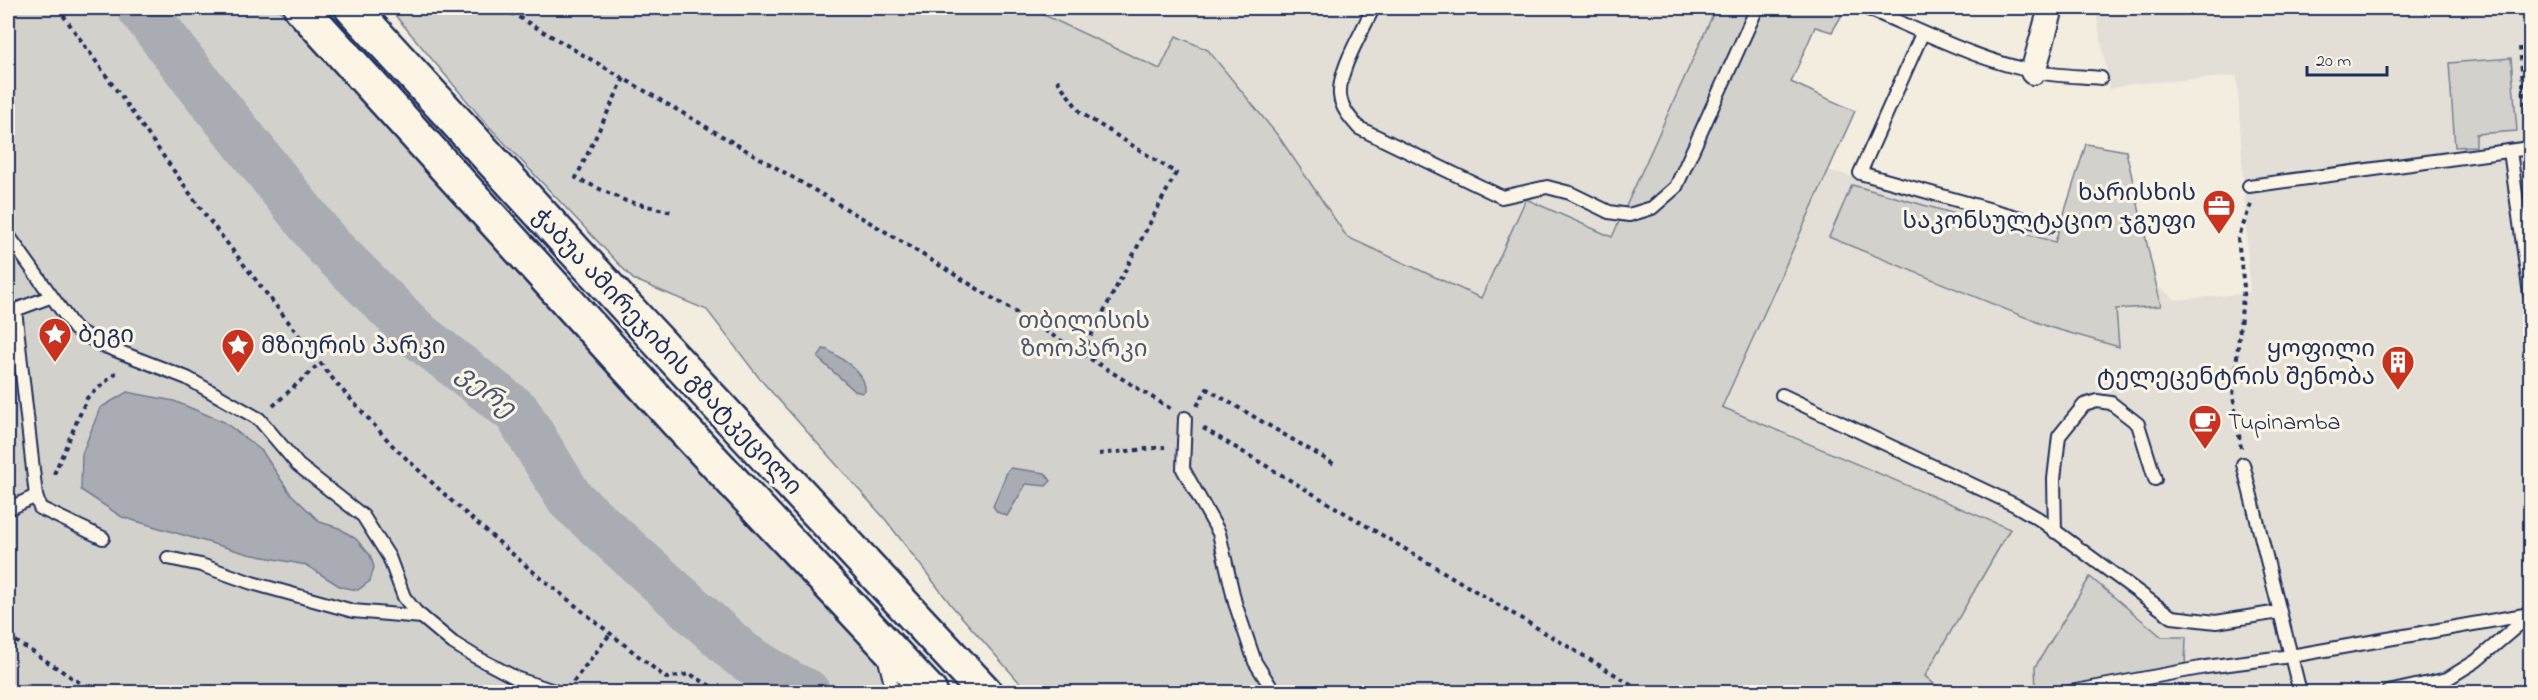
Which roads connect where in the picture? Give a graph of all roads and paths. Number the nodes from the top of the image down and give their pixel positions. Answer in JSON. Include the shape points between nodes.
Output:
{"nodes":[{"id":1,"x":58,"y":8,"type":"edge"},
{"id":2,"x":301,"y":8,"type":"edge"},
{"id":3,"x":352,"y":8,"type":"edge"},
{"id":4,"x":503,"y":8,"type":"edge"},
{"id":5,"x":1373,"y":8,"type":"edge"},
{"id":6,"x":1757,"y":8,"type":"edge"},
{"id":7,"x":1866,"y":8,"type":"edge"},
{"id":8,"x":2051,"y":8,"type":"edge"},
{"id":9,"x":1922,"y":34,"type":"junction"},
{"id":10,"x":2520,"y":47,"type":"dead end"},
{"id":11,"x":2033,"y":72,"type":"junction"},
{"id":12,"x":624,"y":78,"type":"junction"},
{"id":13,"x":2101,"y":78,"type":"dead end"},
{"id":14,"x":1058,"y":80,"type":"dead end"},
{"id":15,"x":2530,"y":148,"type":"edge"},
{"id":16,"x":2510,"y":151,"type":"junction"},
{"id":17,"x":2249,"y":186,"type":"dead end"},
{"id":18,"x":2251,"y":203,"type":"dead end"},
{"id":19,"x":672,"y":212,"type":"dead end"},
{"id":20,"x":2049,"y":226,"type":"dead end"},
{"id":21,"x":8,"y":235,"type":"edge"},
{"id":22,"x":2530,"y":295,"type":"edge"},
{"id":23,"x":50,"y":297,"type":"junction"},
{"id":24,"x":1082,"y":353,"type":"junction"},
{"id":25,"x":319,"y":364,"type":"junction"},
{"id":26,"x":154,"y":366,"type":"junction"},
{"id":27,"x":288,"y":392,"type":"dead end"},
{"id":28,"x":1782,"y":394,"type":"dead end"},
{"id":29,"x":1187,"y":419,"type":"junction"},
{"id":30,"x":1184,"y":447,"type":"junction"},
{"id":31,"x":1099,"y":454,"type":"dead end"},
{"id":32,"x":1334,"y":464,"type":"dead end"},
{"id":33,"x":2243,"y":464,"type":"joint"},
{"id":34,"x":2155,"y":479,"type":"dead end"},
{"id":35,"x":38,"y":502,"type":"junction"},
{"id":36,"x":8,"y":509,"type":"edge"},
{"id":37,"x":2055,"y":532,"type":"junction"},
{"id":38,"x":103,"y":538,"type":"dead end"},
{"id":39,"x":168,"y":558,"type":"dead end"},
{"id":40,"x":2279,"y":612,"type":"junction"},
{"id":41,"x":2530,"y":615,"type":"edge"},
{"id":42,"x":422,"y":617,"type":"junction"},
{"id":43,"x":610,"y":634,"type":"junction"},
{"id":44,"x":8,"y":636,"type":"edge"},
{"id":45,"x":884,"y":643,"type":"junction"},
{"id":46,"x":2290,"y":656,"type":"junction"},
{"id":47,"x":573,"y":683,"type":"dead end"},
{"id":48,"x":93,"y":693,"type":"edge"},
{"id":49,"x":557,"y":693,"type":"edge"},
{"id":50,"x":721,"y":693,"type":"edge"},
{"id":51,"x":893,"y":693,"type":"edge"},
{"id":52,"x":930,"y":693,"type":"edge"},
{"id":53,"x":985,"y":693,"type":"edge"},
{"id":54,"x":1274,"y":693,"type":"edge"},
{"id":55,"x":1644,"y":693,"type":"edge"},
{"id":56,"x":2070,"y":693,"type":"edge"},
{"id":57,"x":2300,"y":693,"type":"edge"},
{"id":58,"x":2388,"y":693,"type":"edge"}],
"edges":[{"from":1,"to":25,"type":"path","via":[[206,216]]},
{"from":2,"to":45,"type":"main road","name":"ჭაბუა ამირეჯიბის გზატკეცილი","via":[[669,414]]},
{"from":3,"to":53,"type":"main road","name":"ჭაბუა ამირეჯიბის გზატკეცილი"},
{"from":4,"to":12,"type":"path"},
{"from":5,"to":6,"type":"lane","via":[[1344,70],[1340,95],[1347,114],[1359,128],[1502,197],[1547,187],[1570,193],[1609,212],[1629,215],[1652,208],[1676,187]]},
{"from":7,"to":9,"type":"lane"},
{"from":8,"to":11,"type":"street"},
{"from":9,"to":11,"type":"lane"},
{"from":9,"to":20,"type":"lane","via":[[1860,173]]},
{"from":10,"to":15,"type":"path"},
{"from":11,"to":13,"type":"lane"},
{"from":12,"to":19,"type":"path","via":[[576,178],[626,201]]},
{"from":12,"to":24,"type":"path"},
{"from":14,"to":24,"type":"path","via":[[1081,113],[1176,173]]},
{"from":15,"to":16,"type":"lane"},
{"from":16,"to":17,"type":"lane"},
{"from":16,"to":22,"type":"lane"},
{"from":18,"to":33,"type":"path","via":[[2238,239],[2244,287],[2233,396]]},
{"from":21,"to":23,"type":"lane"},
{"from":23,"to":26,"type":"lane","via":[[75,329],[102,345]]},
{"from":23,"to":35,"type":"lane","via":[[15,310]]},
{"from":24,"to":29,"type":"path"},
{"from":25,"to":27,"type":"path"},
{"from":25,"to":43,"type":"path","via":[[394,447],[531,570]]},
{"from":26,"to":35,"type":"path","via":[[116,372],[87,398]]},
{"from":26,"to":42,"type":"lane","via":[[187,378],[259,419],[298,465],[363,516],[389,557],[404,597]]},
{"from":28,"to":37,"type":"lane","via":[[2015,505]]},
{"from":29,"to":30,"type":"lane"},
{"from":29,"to":32,"type":"path","via":[[1207,389]]},
{"from":29,"to":55,"type":"path"},
{"from":30,"to":31,"type":"path"},
{"from":30,"to":54,"type":"lane","via":[[1184,469],[1219,533],[1235,603],[1255,662]]},
{"from":33,"to":40,"type":"lane"},
{"from":34,"to":37,"type":"lane","via":[[2138,424],[2111,403],[2097,401],[2084,405],[2059,436],[2054,479]]},
{"from":35,"to":36,"type":"lane"},
{"from":35,"to":38,"type":"lane"},
{"from":37,"to":40,"type":"lane","via":[[2172,617],[2216,622]]},
{"from":39,"to":42,"type":"lane","via":[[353,611]]},
{"from":40,"to":46,"type":"lane"},
{"from":41,"to":46,"type":"lane"},
{"from":41,"to":58,"type":"lane","via":[[2476,661],[2447,679]]},
{"from":42,"to":49,"type":"lane","via":[[476,657],[518,679]]},
{"from":43,"to":47,"type":"path"},
{"from":43,"to":50,"type":"path","via":[[666,678],[690,674]]},
{"from":44,"to":48,"type":"path"},
{"from":45,"to":51,"type":"lane"},
{"from":45,"to":52,"type":"main road","name":"ჭაბუა ამირეჯიბის გზატკეცილი"},
{"from":46,"to":56,"type":"lane","via":[[2206,667]]},
{"from":46,"to":57,"type":"lane"}]}
